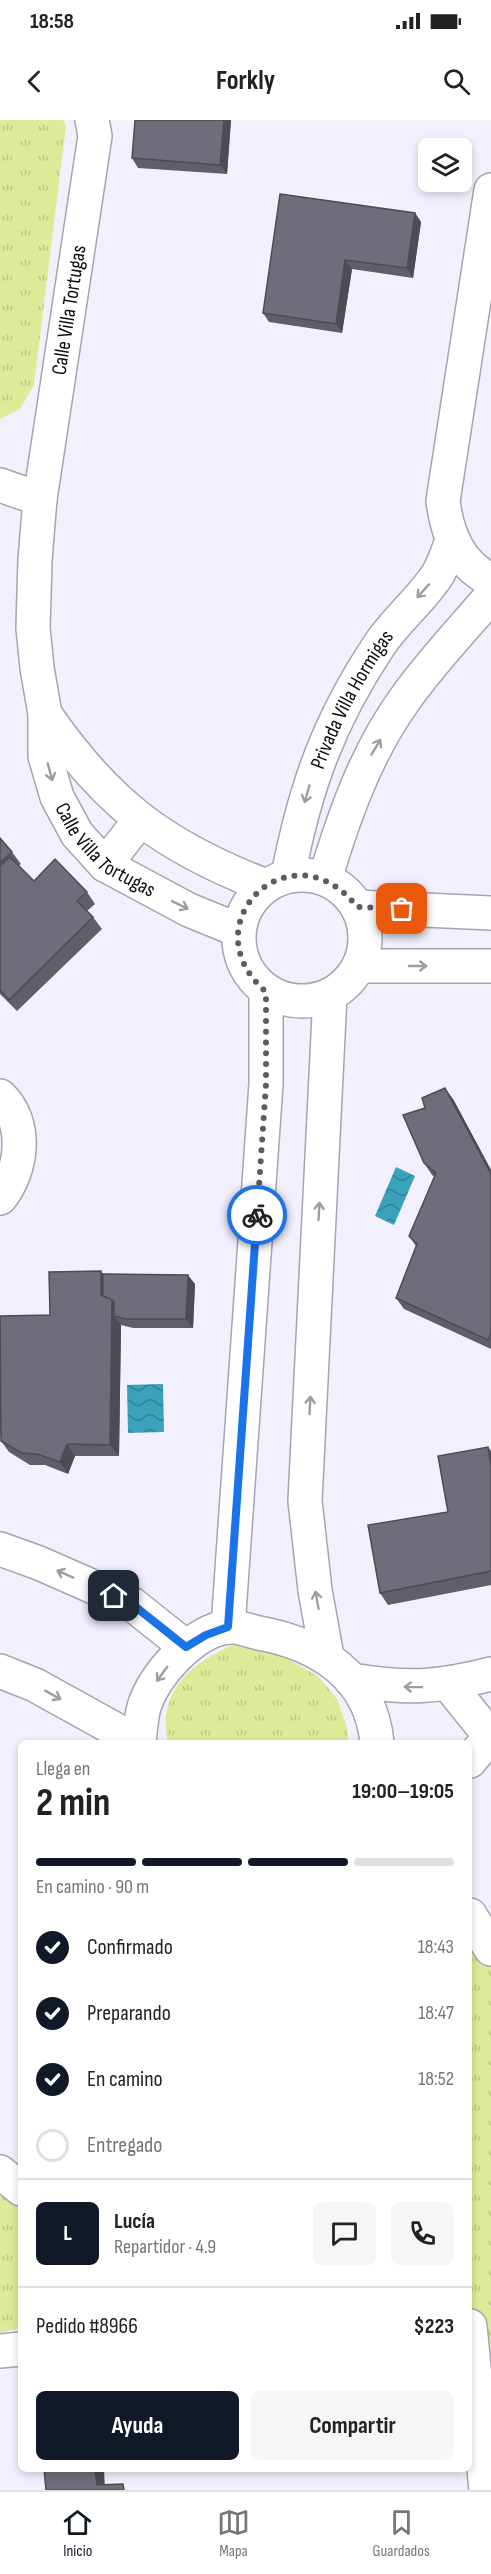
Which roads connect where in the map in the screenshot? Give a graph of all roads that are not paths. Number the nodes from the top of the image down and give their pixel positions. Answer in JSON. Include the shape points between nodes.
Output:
{"nodes":[{"id":1,"x":92,"y":120,"type":"edge"},
{"id":2,"x":491,"y":190,"type":"edge"},
{"id":3,"x":0,"y":485,"type":"edge"},
{"id":4,"x":40,"y":499,"type":"junction"},
{"id":5,"x":452,"y":540,"type":"junction"},
{"id":6,"x":491,"y":580,"type":"edge"},
{"id":7,"x":491,"y":596,"type":"edge"},
{"id":8,"x":356,"y":679,"type":"junction"},
{"id":9,"x":404,"y":700,"type":"junction"},
{"id":10,"x":45,"y":714,"type":"junction"},
{"id":11,"x":140,"y":820,"type":"junction"},
{"id":12,"x":105,"y":865,"type":"junction"},
{"id":13,"x":325,"y":879,"type":"junction"},
{"id":14,"x":277,"y":881,"type":"junction"},
{"id":15,"x":357,"y":907,"type":"junction"},
{"id":16,"x":491,"y":913,"type":"edge"},
{"id":17,"x":238,"y":930,"type":"junction"},
{"id":18,"x":359,"y":966,"type":"junction"},
{"id":19,"x":491,"y":966,"type":"edge"},
{"id":20,"x":266,"y":992,"type":"junction"},
{"id":21,"x":330,"y":995,"type":"junction"},
{"id":22,"x":0,"y":1096,"type":"edge"},
{"id":23,"x":0,"y":1198,"type":"edge"},
{"id":24,"x":0,"y":1549,"type":"edge"},
{"id":25,"x":228,"y":1627,"type":"junction"},
{"id":26,"x":186,"y":1647,"type":"junction"},
{"id":27,"x":327,"y":1657,"type":"junction"},
{"id":28,"x":0,"y":1671,"type":"edge"},
{"id":29,"x":491,"y":1674,"type":"edge"},
{"id":30,"x":351,"y":1680,"type":"junction"},
{"id":31,"x":449,"y":1685,"type":"junction"},
{"id":32,"x":134,"y":1740,"type":"edge"},
{"id":33,"x":139,"y":1740,"type":"edge"},
{"id":34,"x":377,"y":1740,"type":"edge"},
{"id":35,"x":478,"y":1751,"type":"edge"},
{"id":36,"x":472,"y":1919,"type":"edge"},
{"id":37,"x":491,"y":1949,"type":"edge"},
{"id":38,"x":0,"y":2172,"type":"edge"},
{"id":39,"x":18,"y":2187,"type":"edge"},
{"id":40,"x":472,"y":2346,"type":"edge"},
{"id":41,"x":18,"y":2349,"type":"edge"},
{"id":42,"x":0,"y":2351,"type":"edge"},
{"id":43,"x":486,"y":2490,"type":"edge"}],
"edges":[{"from":1,"to":4,"type":"street","name":"Calle Villa Tortugas","via":[[95,136]]},
{"from":2,"to":5,"type":"street","via":[[443,501]]},
{"from":3,"to":4,"type":"street"},
{"from":4,"to":10,"type":"street","name":"Calle Villa Tortugas","via":[[33,628]]},
{"from":5,"to":6,"type":"street","via":[[473,568]]},
{"from":5,"to":8,"type":"street","name":"Privada Villa Hormigas","one_way":true,"via":[[436,577],[393,625]]},
{"from":7,"to":9,"type":"street","name":"Privada Villa Hormigas"},
{"from":8,"to":9,"type":"street"},
{"from":8,"to":14,"type":"street","name":"Privada Villa Hormigas","one_way":true,"via":[[312,774]]},
{"from":13,"to":9,"type":"street","name":"Privada Villa Hormigas","one_way":true,"via":[[344,816],[370,756]]},
{"from":10,"to":11,"type":"street","name":"Calle Villa Tortugas","via":[[72,753]]},
{"from":10,"to":12,"type":"street","name":"Calle Villa Tortugas","one_way":true,"via":[[45,756],[57,797],[77,834]]},
{"from":11,"to":12,"type":"street"},
{"from":11,"to":14,"type":"street","name":"Calle Villa Tortugas","via":[[221,869]]},
{"from":12,"to":17,"type":"street","name":"Calle Villa Tortugas","one_way":true,"via":[[179,905]]},
{"from":13,"to":14,"type":"street","via":[[307,875]]},
{"from":13,"to":15,"type":"street","via":[[338,886]]},
{"from":14,"to":17,"type":"street","via":[[252,898]]},
{"from":15,"to":16,"type":"street"},
{"from":15,"to":18,"type":"street","via":[[366,937]]},
{"from":17,"to":20,"type":"street","via":[[238,948],[244,965]]},
{"from":18,"to":19,"type":"street","one_way":true},
{"from":18,"to":21,"type":"street","via":[[342,988]]},
{"from":20,"to":21,"type":"street","via":[[298,1002]]},
{"from":20,"to":25,"type":"street","via":[[266,1084]]},
{"from":27,"to":21,"type":"street","one_way":true,"via":[[305,1501]]},
{"from":22,"to":23,"type":"street","via":[[12,1107],[20,1132],[18,1162]]},
{"from":26,"to":24,"type":"street","one_way":true,"via":[[132,1604]]},
{"from":25,"to":26,"type":"street"},
{"from":25,"to":27,"type":"street","via":[[303,1643]]},
{"from":26,"to":33,"type":"street","one_way":true,"via":[[161,1673],[144,1706]]},
{"from":27,"to":30,"type":"street"},
{"from":28,"to":32,"type":"street","one_way":true,"via":[[35,1685]]},
{"from":29,"to":31,"type":"street"},
{"from":31,"to":30,"type":"street","one_way":true,"via":[[384,1686]]},
{"from":30,"to":34,"type":"street","via":[[366,1705]]},
{"from":31,"to":35,"type":"street"},
{"from":36,"to":37,"type":"street"},
{"from":38,"to":39,"type":"street"},
{"from":40,"to":43,"type":"street"},
{"from":41,"to":42,"type":"street"}]}
